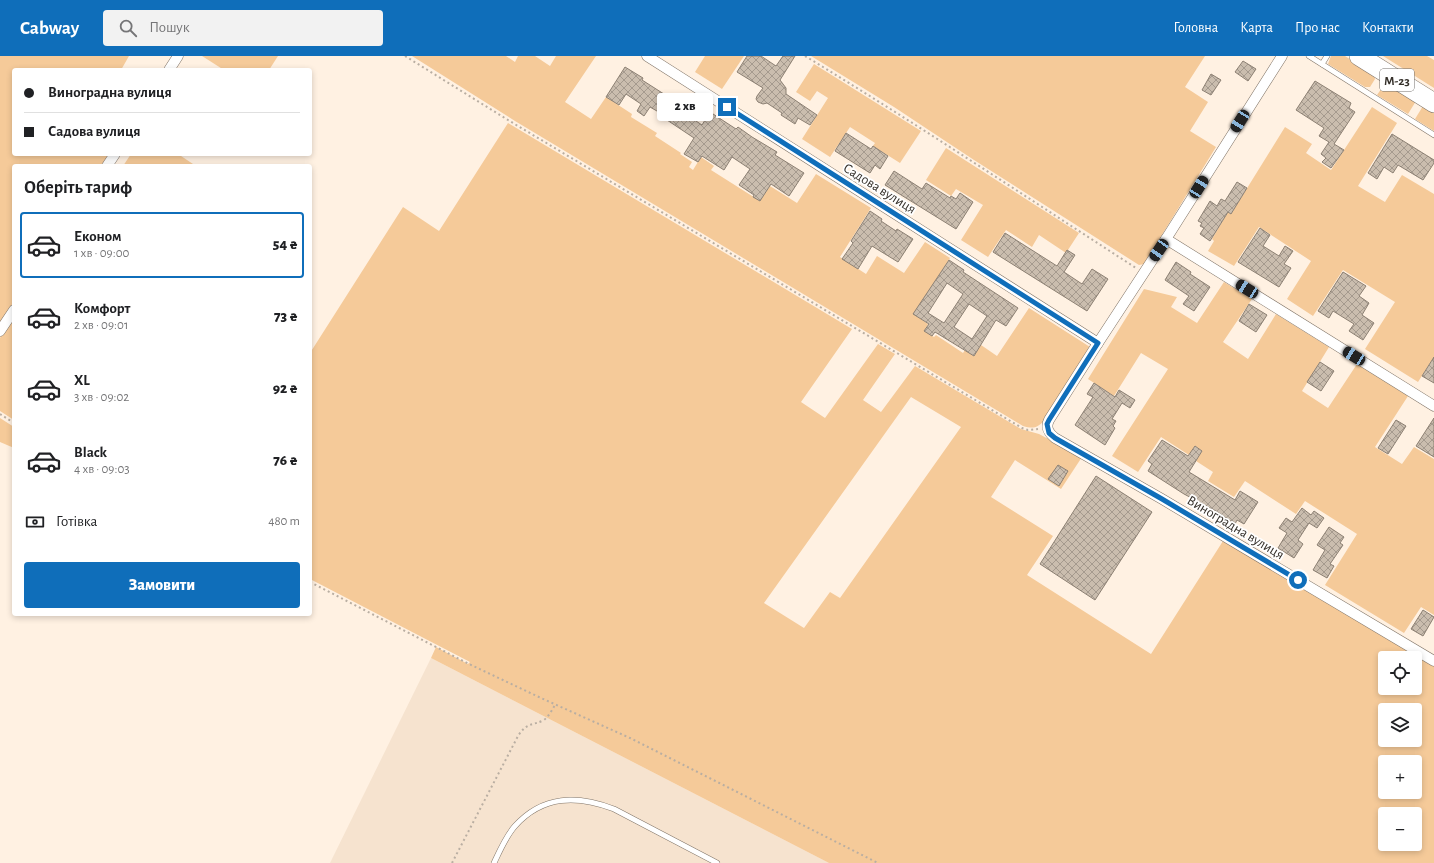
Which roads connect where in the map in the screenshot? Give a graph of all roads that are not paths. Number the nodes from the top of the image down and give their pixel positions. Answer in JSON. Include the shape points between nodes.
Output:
{"nodes":[{"id":1,"x":178,"y":56,"type":"edge"},
{"id":2,"x":647,"y":56,"type":"edge"},
{"id":3,"x":1282,"y":56,"type":"edge"},
{"id":4,"x":1309,"y":56,"type":"edge"},
{"id":5,"x":1327,"y":56,"type":"edge"},
{"id":6,"x":1359,"y":56,"type":"edge"},
{"id":7,"x":1322,"y":64,"type":"junction"},
{"id":8,"x":170,"y":68,"type":"edge"},
{"id":9,"x":1434,"y":103,"type":"edge"},
{"id":10,"x":1434,"y":135,"type":"edge"},
{"id":11,"x":1166,"y":239,"type":"junction"},
{"id":12,"x":12,"y":313,"type":"edge"},
{"id":13,"x":0,"y":331,"type":"edge"},
{"id":14,"x":1098,"y":343,"type":"junction"},
{"id":15,"x":1434,"y":406,"type":"edge"},
{"id":16,"x":1434,"y":661,"type":"edge"},
{"id":17,"x":494,"y":863,"type":"edge"},
{"id":18,"x":717,"y":863,"type":"edge"}],
"edges":[{"from":1,"to":8,"type":"street"},
{"from":2,"to":14,"type":"street","name":"Садова вулиця"},
{"from":3,"to":11,"type":"street"},
{"from":4,"to":7,"type":"lane"},
{"from":5,"to":7,"type":"lane"},
{"from":6,"to":9,"type":"highway","number":"М-23"},
{"from":7,"to":10,"type":"lane"},
{"from":11,"to":14,"type":"street"},
{"from":11,"to":15,"type":"street"},
{"from":12,"to":13,"type":"street"},
{"from":14,"to":16,"type":"street","name":"Виноградна вулиця","via":[[1049,420],[1049,433]]},
{"from":17,"to":18,"type":"lane","via":[[506,840],[526,815],[539,806],[567,800],[583,800],[614,809]]}]}
